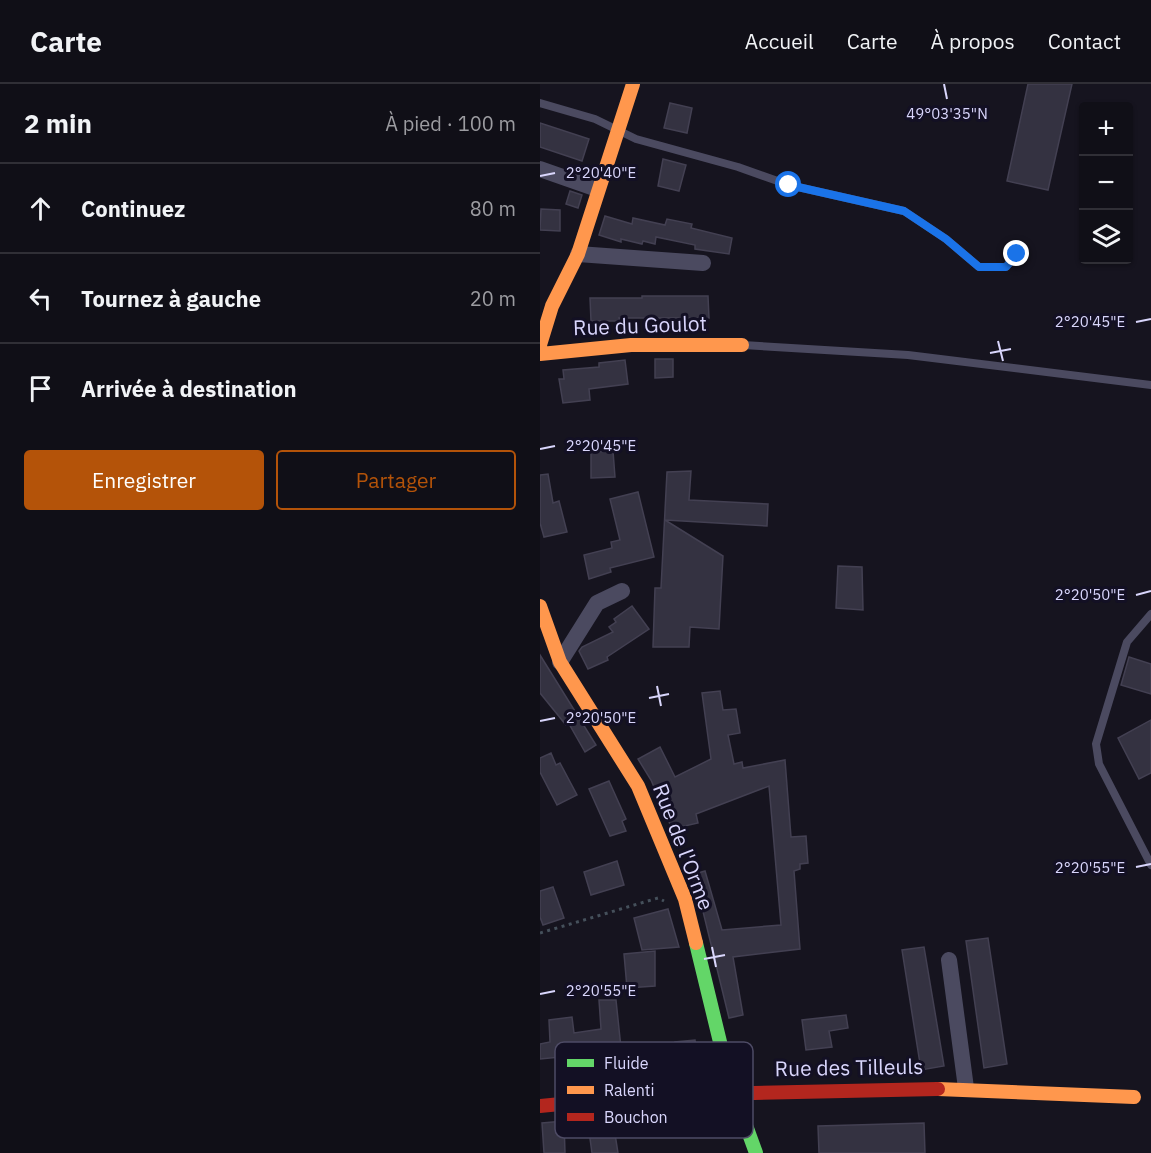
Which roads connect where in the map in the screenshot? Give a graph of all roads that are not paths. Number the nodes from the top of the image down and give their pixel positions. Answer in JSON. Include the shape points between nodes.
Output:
{"nodes":[{"id":1,"x":633,"y":84,"type":"edge"},
{"id":2,"x":540,"y":103,"type":"edge"},
{"id":3,"x":618,"y":132,"type":"junction"},
{"id":4,"x":540,"y":169,"type":"edge"},
{"id":5,"x":597,"y":189,"type":"junction"},
{"id":6,"x":578,"y":254,"type":"junction"},
{"id":7,"x":1017,"y":254,"type":"dead end"},
{"id":8,"x":703,"y":263,"type":"dead end"},
{"id":9,"x":742,"y":345,"type":"joint"},
{"id":10,"x":541,"y":353,"type":"edge"},
{"id":11,"x":1151,"y":385,"type":"edge"},
{"id":12,"x":621,"y":591,"type":"dead end"},
{"id":13,"x":540,"y":606,"type":"edge"},
{"id":14,"x":1151,"y":614,"type":"edge"},
{"id":15,"x":540,"y":654,"type":"edge"},
{"id":16,"x":560,"y":662,"type":"junction"},
{"id":17,"x":1151,"y":865,"type":"edge"},
{"id":18,"x":949,"y":960,"type":"dead end"},
{"id":19,"x":720,"y":1042,"type":"edge"},
{"id":20,"x":966,"y":1088,"type":"junction"},
{"id":21,"x":753,"y":1093,"type":"edge"},
{"id":22,"x":1138,"y":1097,"type":"dead end"},
{"id":23,"x":555,"y":1105,"type":"edge"},
{"id":24,"x":540,"y":1106,"type":"edge"},
{"id":25,"x":751,"y":1138,"type":"edge"},
{"id":26,"x":756,"y":1153,"type":"edge"}],
"edges":[{"from":1,"to":3,"type":"street"},
{"from":2,"to":3,"type":"lane","via":[[595,119]]},
{"from":3,"to":5,"type":"street"},
{"from":3,"to":7,"type":"lane","via":[[738,166],[789,185],[904,211],[979,267],[1006,267]]},
{"from":4,"to":5,"type":"street"},
{"from":5,"to":6,"type":"street"},
{"from":6,"to":8,"type":"street"},
{"from":6,"to":10,"type":"street","via":[[552,306]]},
{"from":9,"to":10,"type":"street","name":"Rue du Goulot","via":[[631,345]]},
{"from":9,"to":11,"type":"lane","via":[[908,354]]},
{"from":12,"to":16,"type":"street","via":[[597,603]]},
{"from":13,"to":16,"type":"street","name":"Rue de l'Orme"},
{"from":14,"to":17,"type":"lane","via":[[1127,642],[1096,744],[1099,764]]},
{"from":15,"to":16,"type":"street"},
{"from":16,"to":19,"type":"street","name":"Rue de l'Orme","via":[[638,786],[672,864],[685,899]]},
{"from":18,"to":20,"type":"street"},
{"from":20,"to":21,"type":"street","name":"Rue des Tilleuls"},
{"from":20,"to":22,"type":"street","name":"Rue des Tilleuls"},
{"from":23,"to":24,"type":"street","name":"Rue des Tilleuls"},
{"from":25,"to":26,"type":"street","name":"Rue de l'Orme"}]}
